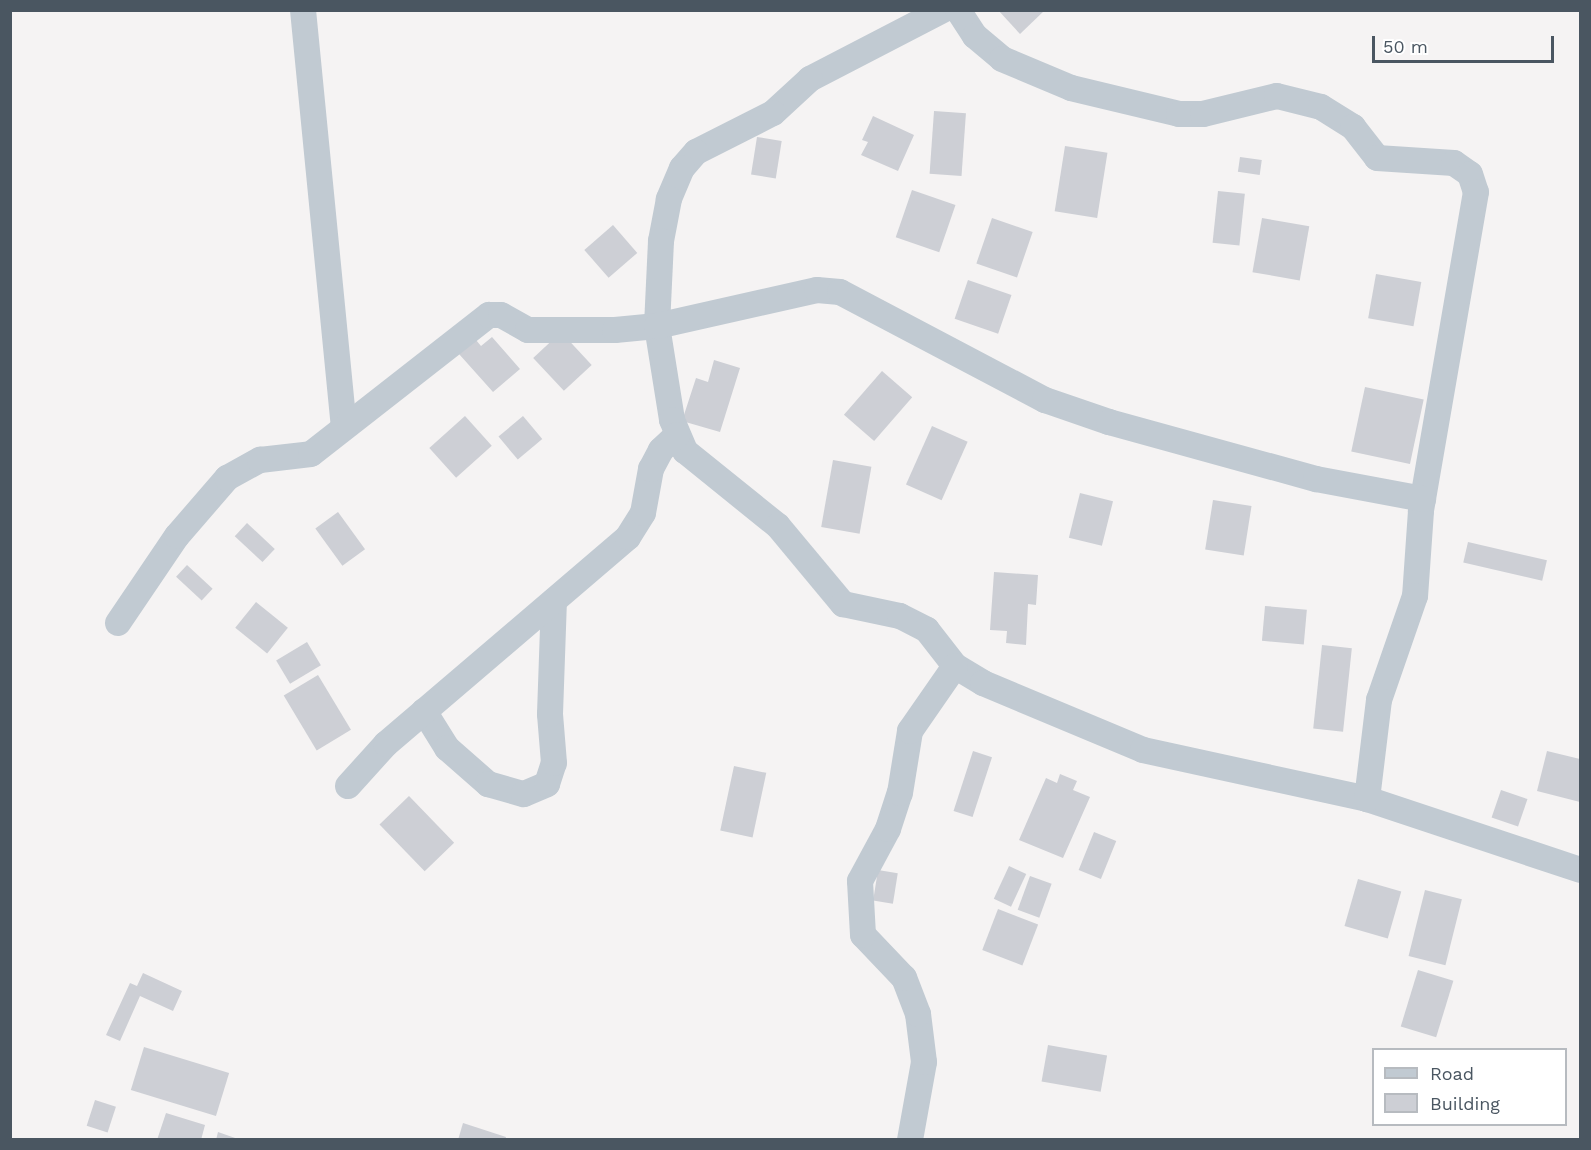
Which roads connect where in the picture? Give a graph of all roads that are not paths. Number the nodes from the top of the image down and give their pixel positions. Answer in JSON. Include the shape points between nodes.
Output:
{"nodes":[{"id":1,"x":303,"y":10,"type":"edge"},
{"id":2,"x":943,"y":10,"type":"edge"},
{"id":3,"x":958,"y":10,"type":"edge"},
{"id":4,"x":657,"y":326,"type":"junction"},
{"id":5,"x":344,"y":426,"type":"junction"},
{"id":6,"x":676,"y":435,"type":"junction"},
{"id":7,"x":1423,"y":499,"type":"junction"},
{"id":8,"x":554,"y":601,"type":"junction"},
{"id":9,"x":118,"y":623,"type":"dead end"},
{"id":10,"x":955,"y":666,"type":"junction"},
{"id":11,"x":424,"y":711,"type":"junction"},
{"id":12,"x":348,"y":786,"type":"dead end"},
{"id":13,"x":1367,"y":799,"type":"junction"},
{"id":14,"x":1581,"y":870,"type":"edge"},
{"id":15,"x":910,"y":1140,"type":"edge"}],
"edges":[{"from":1,"to":5,"type":"street"},
{"from":2,"to":4,"type":"street","via":[[810,79],[773,113],[696,152],[682,168],[669,199],[661,241]]},
{"from":3,"to":7,"type":"street","via":[[975,36],[1002,59],[1071,88],[1179,114],[1203,114],[1277,96],[1321,107],[1353,127],[1377,158],[1454,163],[1470,174],[1476,192]]},
{"from":4,"to":5,"type":"street","via":[[528,330],[501,315],[489,315],[416,375]]},
{"from":4,"to":6,"type":"street"},
{"from":4,"to":7,"type":"street","via":[[817,290],[840,292],[955,349],[1045,400],[1109,422],[1316,479]]},
{"from":5,"to":9,"type":"street","via":[[311,454],[260,460],[227,478],[177,536]]},
{"from":6,"to":8,"type":"street","via":[[661,450],[651,469],[643,513],[628,537]]},
{"from":6,"to":10,"type":"street","via":[[685,451],[712,475],[778,525],[843,604],[909,621],[927,630]]},
{"from":7,"to":13,"type":"street","via":[[1414,596],[1379,700]]},
{"from":8,"to":11,"type":"street"},
{"from":8,"to":11,"type":"street","via":[[550,714],[554,764],[547,784],[524,794],[488,784],[447,748]]},
{"from":10,"to":13,"type":"street","via":[[983,683],[1143,750]]},
{"from":10,"to":15,"type":"street","via":[[910,731],[900,793],[888,829],[860,881],[864,935],[904,978],[918,1014],[924,1062]]},
{"from":11,"to":12,"type":"street","via":[[386,744]]},
{"from":13,"to":14,"type":"street"}]}
